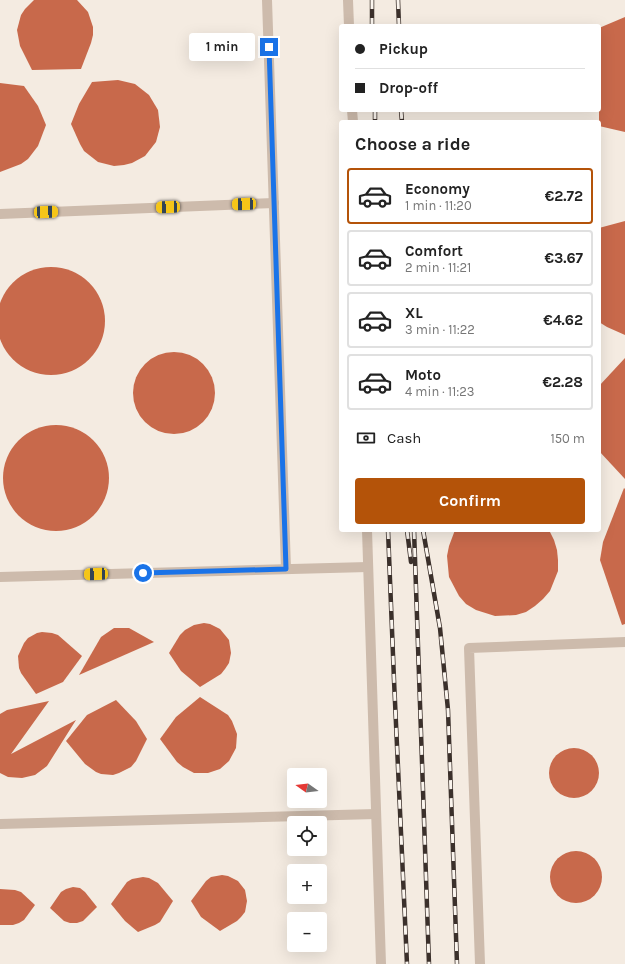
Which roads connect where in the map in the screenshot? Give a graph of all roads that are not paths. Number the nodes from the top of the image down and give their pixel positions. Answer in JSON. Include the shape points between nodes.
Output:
{"nodes":[{"id":1,"x":267,"y":0,"type":"edge"},
{"id":2,"x":348,"y":0,"type":"edge"},
{"id":3,"x":349,"y":24,"type":"edge"},
{"id":4,"x":274,"y":203,"type":"junction"},
{"id":5,"x":0,"y":214,"type":"edge"},
{"id":6,"x":367,"y":532,"type":"edge"},
{"id":7,"x":368,"y":567,"type":"junction"},
{"id":8,"x":286,"y":569,"type":"junction"},
{"id":9,"x":0,"y":577,"type":"edge"},
{"id":10,"x":625,"y":642,"type":"edge"},
{"id":11,"x":376,"y":814,"type":"junction"},
{"id":12,"x":0,"y":824,"type":"edge"},
{"id":13,"x":381,"y":964,"type":"edge"},
{"id":14,"x":480,"y":964,"type":"edge"}],
"edges":[{"from":1,"to":4,"type":"lane"},
{"from":2,"to":3,"type":"lane"},
{"from":4,"to":5,"type":"lane"},
{"from":4,"to":8,"type":"lane"},
{"from":6,"to":7,"type":"lane"},
{"from":7,"to":8,"type":"lane"},
{"from":7,"to":11,"type":"lane"},
{"from":8,"to":9,"type":"lane"},
{"from":10,"to":14,"type":"lane","via":[[470,648]]},
{"from":11,"to":12,"type":"lane"},
{"from":11,"to":13,"type":"lane"}]}
